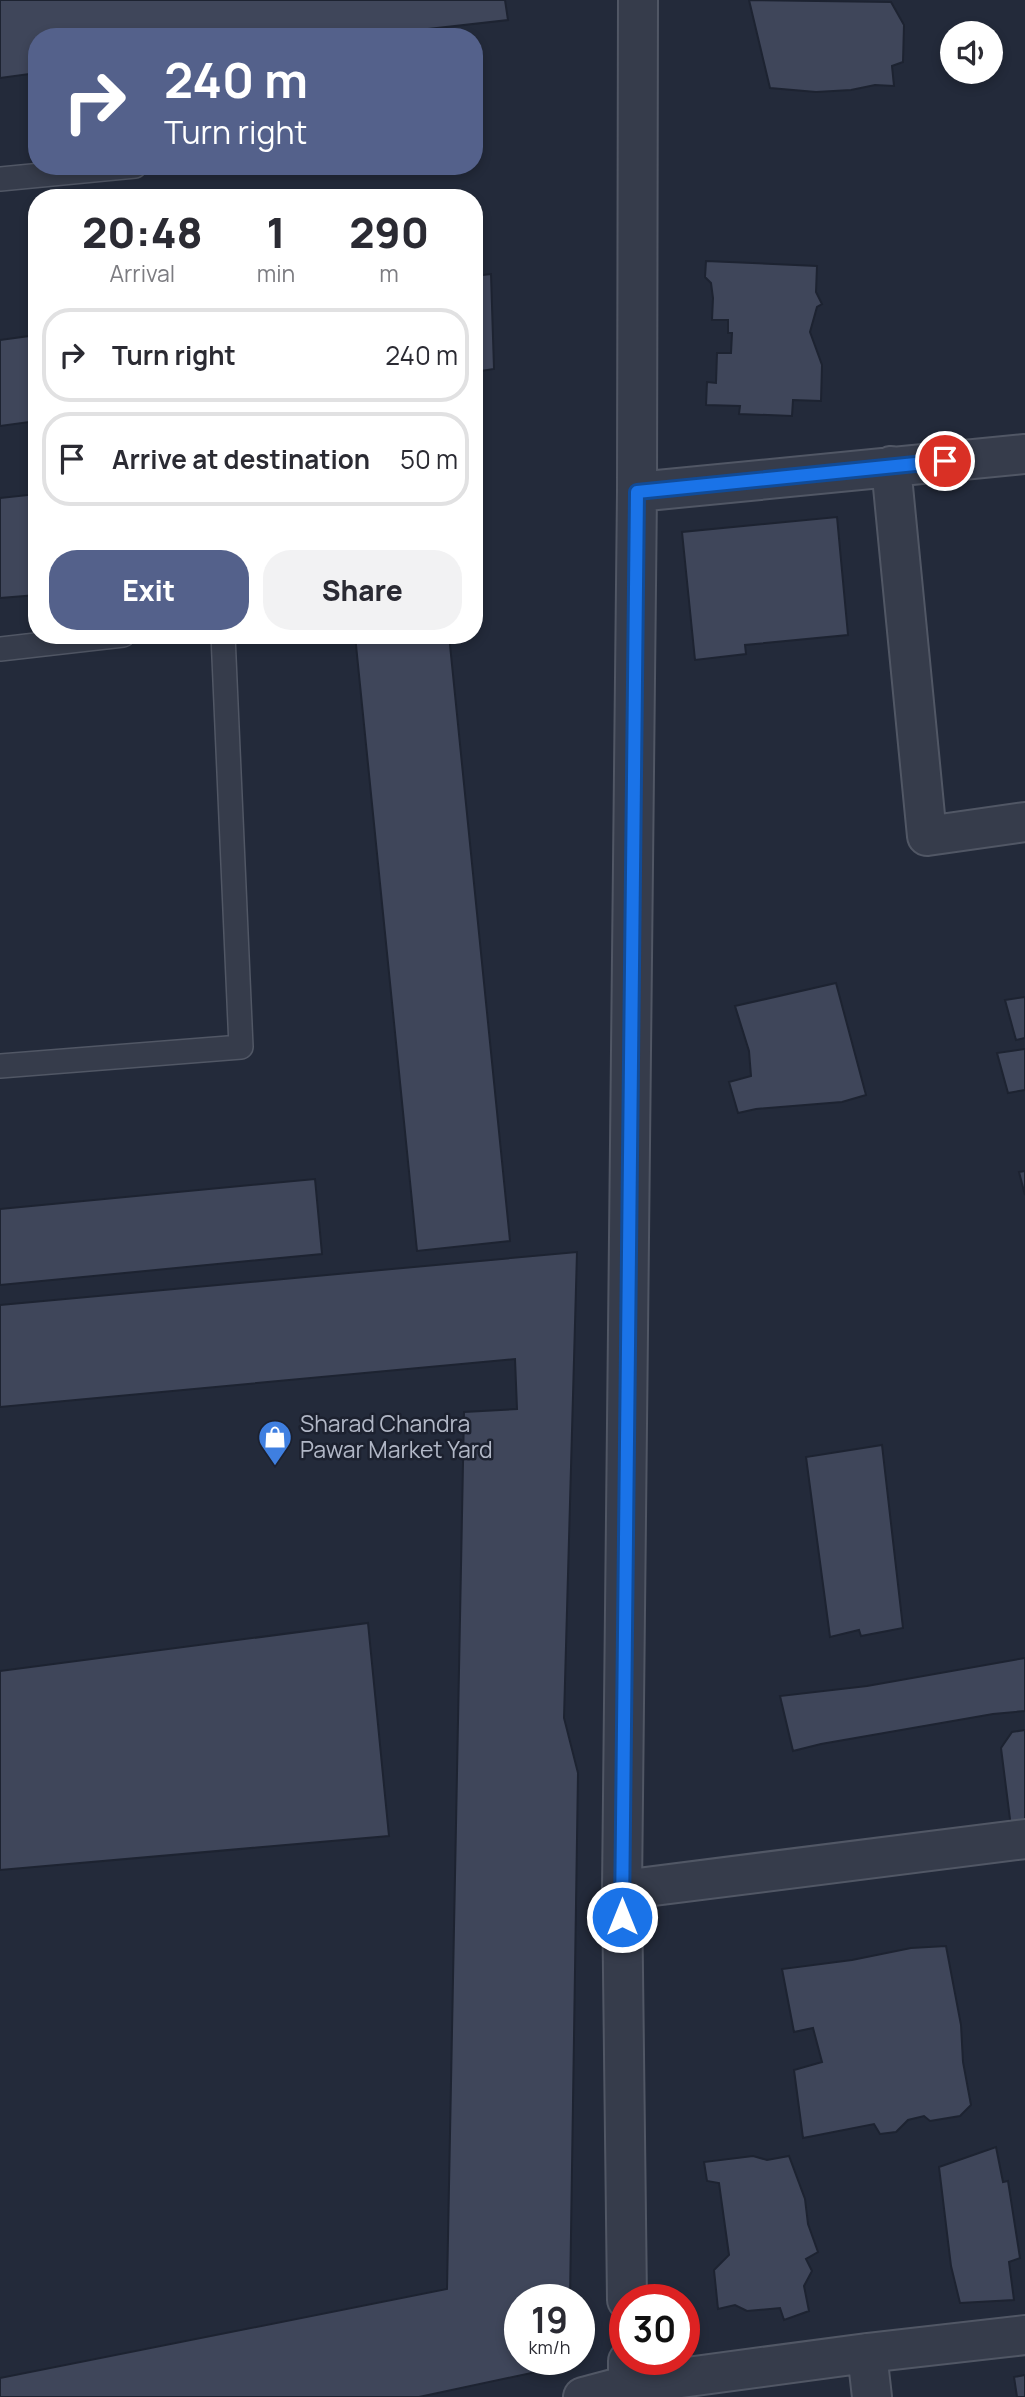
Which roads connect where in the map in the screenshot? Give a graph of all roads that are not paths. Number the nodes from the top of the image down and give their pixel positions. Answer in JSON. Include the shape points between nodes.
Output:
{"nodes":[{"id":1,"x":638,"y":0,"type":"edge"},
{"id":2,"x":34,"y":175,"type":"edge"},
{"id":3,"x":0,"y":178,"type":"edge"},
{"id":4,"x":1025,"y":454,"type":"edge"},
{"id":5,"x":891,"y":466,"type":"junction"},
{"id":6,"x":637,"y":492,"type":"junction"},
{"id":7,"x":44,"y":644,"type":"edge"},
{"id":8,"x":223,"y":644,"type":"edge"},
{"id":9,"x":0,"y":649,"type":"edge"},
{"id":10,"x":1025,"y":822,"type":"edge"},
{"id":11,"x":0,"y":1066,"type":"edge"},
{"id":12,"x":1025,"y":1839,"type":"edge"},
{"id":13,"x":622,"y":1890,"type":"junction"},
{"id":14,"x":627,"y":2284,"type":"edge"},
{"id":15,"x":1025,"y":2335,"type":"edge"},
{"id":16,"x":867,"y":2353,"type":"junction"},
{"id":17,"x":700,"y":2366,"type":"edge"},
{"id":18,"x":623,"y":2375,"type":"edge"},
{"id":19,"x":583,"y":2397,"type":"edge"},
{"id":20,"x":872,"y":2397,"type":"edge"}],
"edges":[{"from":1,"to":6,"type":"street"},
{"from":2,"to":3,"type":"lane"},
{"from":4,"to":5,"type":"street"},
{"from":5,"to":6,"type":"street"},
{"from":5,"to":10,"type":"street","via":[[927,836]]},
{"from":6,"to":13,"type":"street"},
{"from":7,"to":9,"type":"lane"},
{"from":8,"to":11,"type":"lane","via":[[241,1047]]},
{"from":12,"to":13,"type":"street"},
{"from":13,"to":14,"type":"street"},
{"from":15,"to":16,"type":"street"},
{"from":16,"to":17,"type":"street"},
{"from":16,"to":20,"type":"street"},
{"from":18,"to":19,"type":"street"}]}
